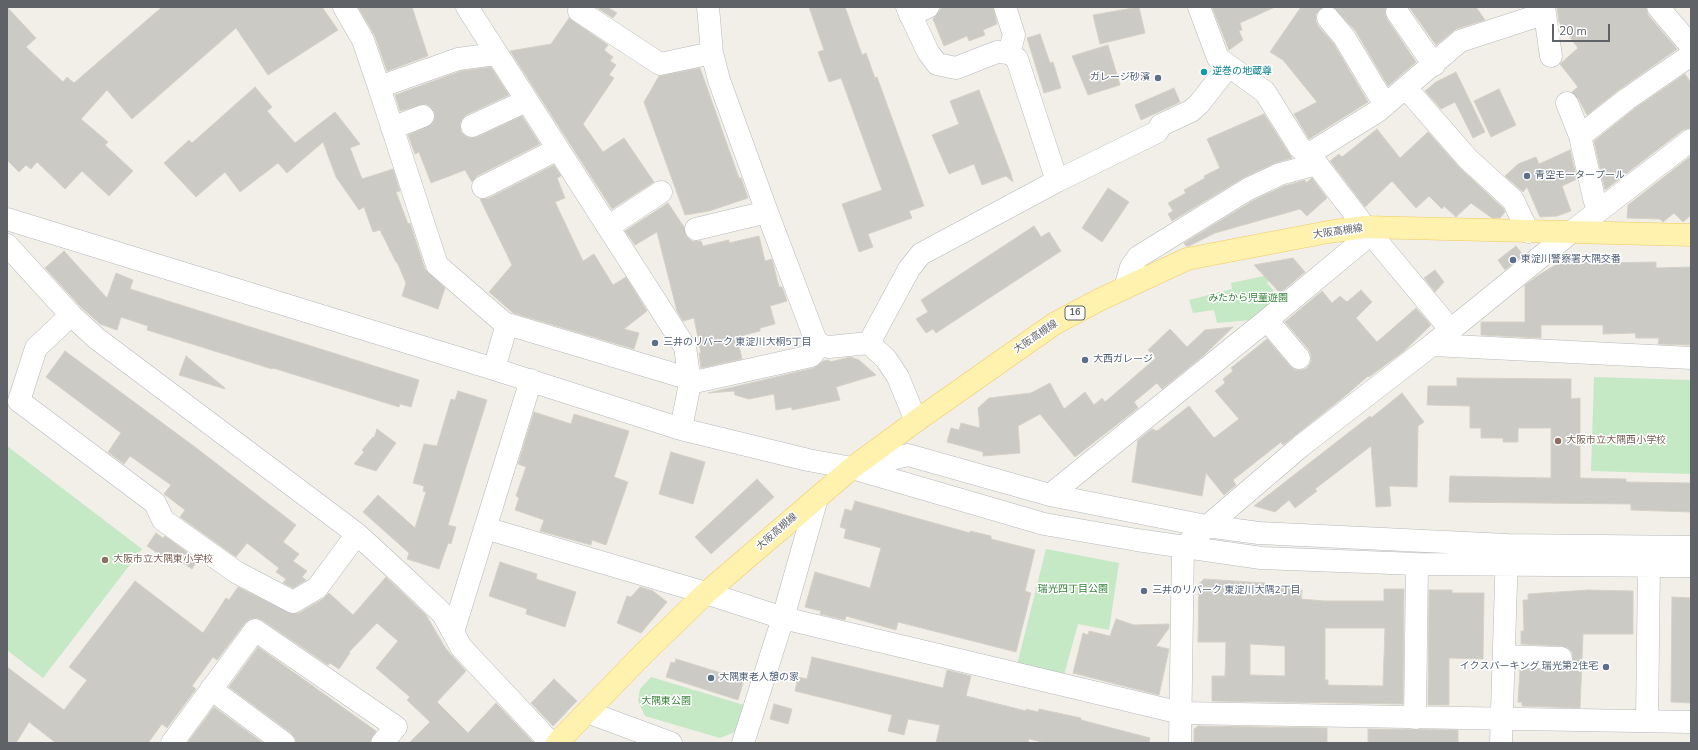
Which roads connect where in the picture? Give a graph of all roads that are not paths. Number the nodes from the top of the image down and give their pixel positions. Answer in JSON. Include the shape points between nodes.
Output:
{"nodes":[{"id":1,"x":344,"y":7,"type":"edge"},
{"id":2,"x":467,"y":7,"type":"edge"},
{"id":3,"x":708,"y":7,"type":"edge"},
{"id":4,"x":1199,"y":7,"type":"edge"},
{"id":5,"x":1658,"y":7,"type":"edge"},
{"id":6,"x":1012,"y":9,"type":"edge"},
{"id":7,"x":915,"y":10,"type":"edge"},
{"id":8,"x":578,"y":11,"type":"dead end"},
{"id":9,"x":1543,"y":11,"type":"edge"},
{"id":10,"x":1397,"y":12,"type":"dead end"},
{"id":11,"x":1328,"y":18,"type":"dead end"},
{"id":12,"x":1691,"y":46,"type":"edge"},
{"id":13,"x":712,"y":53,"type":"junction"},
{"id":14,"x":1009,"y":53,"type":"junction"},
{"id":15,"x":496,"y":54,"type":"junction"},
{"id":16,"x":1691,"y":55,"type":"edge"},
{"id":17,"x":1551,"y":56,"type":"dead end"},
{"id":18,"x":1434,"y":65,"type":"junction"},
{"id":19,"x":1228,"y":67,"type":"junction"},
{"id":20,"x":379,"y":87,"type":"junction"},
{"id":21,"x":1406,"y":88,"type":"junction"},
{"id":22,"x":526,"y":101,"type":"junction"},
{"id":23,"x":1567,"y":103,"type":"dead end"},
{"id":24,"x":1384,"y":105,"type":"junction"},
{"id":25,"x":423,"y":116,"type":"dead end"},
{"id":26,"x":472,"y":126,"type":"dead end"},
{"id":27,"x":392,"y":128,"type":"junction"},
{"id":28,"x":1580,"y":136,"type":"junction"},
{"id":29,"x":1691,"y":140,"type":"edge"},
{"id":30,"x":558,"y":150,"type":"junction"},
{"id":31,"x":1313,"y":159,"type":"junction"},
{"id":32,"x":1057,"y":181,"type":"junction"},
{"id":33,"x":483,"y":186,"type":"dead end"},
{"id":34,"x":661,"y":192,"type":"dead end"},
{"id":35,"x":1598,"y":211,"type":"junction"},
{"id":36,"x":767,"y":212,"type":"junction"},
{"id":37,"x":7,"y":219,"type":"edge"},
{"id":38,"x":608,"y":227,"type":"junction"},
{"id":39,"x":696,"y":229,"type":"dead end"},
{"id":40,"x":1372,"y":230,"type":"junction"},
{"id":41,"x":1528,"y":232,"type":"junction"},
{"id":42,"x":1570,"y":233,"type":"junction"},
{"id":43,"x":1691,"y":235,"type":"edge"},
{"id":44,"x":7,"y":245,"type":"edge"},
{"id":45,"x":1125,"y":288,"type":"junction"},
{"id":46,"x":71,"y":316,"type":"junction"},
{"id":47,"x":1267,"y":320,"type":"junction"},
{"id":48,"x":507,"y":324,"type":"junction"},
{"id":49,"x":1451,"y":330,"type":"junction"},
{"id":50,"x":870,"y":343,"type":"junction"},
{"id":51,"x":820,"y":345,"type":"junction"},
{"id":52,"x":1432,"y":345,"type":"junction"},
{"id":53,"x":1299,"y":358,"type":"dead end"},
{"id":54,"x":1691,"y":358,"type":"edge"},
{"id":55,"x":494,"y":369,"type":"junction"},
{"id":56,"x":531,"y":380,"type":"junction"},
{"id":57,"x":690,"y":381,"type":"junction"},
{"id":58,"x":916,"y":421,"type":"junction"},
{"id":59,"x":681,"y":429,"type":"junction"},
{"id":60,"x":852,"y":468,"type":"junction"},
{"id":61,"x":1050,"y":495,"type":"junction"},
{"id":62,"x":817,"y":498,"type":"junction"},
{"id":63,"x":1206,"y":526,"type":"junction"},
{"id":64,"x":485,"y":528,"type":"junction"},
{"id":65,"x":357,"y":534,"type":"junction"},
{"id":66,"x":1183,"y":547,"type":"junction"},
{"id":67,"x":1691,"y":547,"type":"edge"},
{"id":68,"x":1506,"y":554,"type":"junction"},
{"id":69,"x":1417,"y":564,"type":"junction"},
{"id":70,"x":1649,"y":565,"type":"junction"},
{"id":71,"x":1691,"y":566,"type":"edge"},
{"id":72,"x":706,"y":593,"type":"junction"},
{"id":73,"x":784,"y":618,"type":"junction"},
{"id":74,"x":453,"y":632,"type":"junction"},
{"id":75,"x":1504,"y":656,"type":"junction"},
{"id":76,"x":1561,"y":658,"type":"dead end"},
{"id":77,"x":211,"y":689,"type":"junction"},
{"id":78,"x":587,"y":712,"type":"junction"},
{"id":79,"x":1181,"y":713,"type":"junction"},
{"id":80,"x":1415,"y":718,"type":"junction"},
{"id":81,"x":1502,"y":720,"type":"junction"},
{"id":82,"x":1647,"y":720,"type":"junction"},
{"id":83,"x":1691,"y":722,"type":"edge"},
{"id":84,"x":172,"y":743,"type":"edge"},
{"id":85,"x":284,"y":743,"type":"edge"},
{"id":86,"x":382,"y":743,"type":"edge"},
{"id":87,"x":552,"y":743,"type":"edge"},
{"id":88,"x":557,"y":743,"type":"edge"},
{"id":89,"x":672,"y":743,"type":"edge"},
{"id":90,"x":743,"y":743,"type":"edge"},
{"id":91,"x":1180,"y":743,"type":"edge"},
{"id":92,"x":1501,"y":743,"type":"edge"}],
"edges":[{"from":1,"to":20,"type":"street","via":[[363,40]]},
{"from":2,"to":15,"type":"street"},
{"from":3,"to":13,"type":"street"},
{"from":4,"to":19,"type":"street","via":[[1218,58]]},
{"from":5,"to":12,"type":"street"},
{"from":6,"to":14,"type":"street","via":[[1014,35]]},
{"from":7,"to":14,"type":"street","via":[[928,52],[937,64],[956,68],[997,52]]},
{"from":8,"to":13,"type":"street","via":[[660,64]]},
{"from":9,"to":17,"type":"street"},
{"from":9,"to":18,"type":"street","via":[[1460,41]]},
{"from":10,"to":18,"type":"street"},
{"from":11,"to":24,"type":"street","via":[[1344,37]]},
{"from":13,"to":36,"type":"street","via":[[719,80]]},
{"from":14,"to":32,"type":"street","via":[[1017,59]]},
{"from":15,"to":20,"type":"street","via":[[458,59]]},
{"from":15,"to":22,"type":"street"},
{"from":16,"to":28,"type":"street","via":[[1627,99]]},
{"from":18,"to":21,"type":"street"},
{"from":19,"to":31,"type":"street","via":[[1265,92],[1300,148]]},
{"from":19,"to":32,"type":"street","via":[[1191,111],[1161,125],[1157,132]]},
{"from":20,"to":27,"type":"street"},
{"from":21,"to":24,"type":"street"},
{"from":21,"to":41,"type":"street","via":[[1468,159],[1513,200]]},
{"from":22,"to":26,"type":"street"},
{"from":22,"to":30,"type":"street"},
{"from":23,"to":28,"type":"street"},
{"from":24,"to":31,"type":"street"},
{"from":25,"to":27,"type":"street"},
{"from":27,"to":48,"type":"street","via":[[437,264]]},
{"from":28,"to":35,"type":"street"},
{"from":29,"to":35,"type":"street"},
{"from":30,"to":33,"type":"street"},
{"from":30,"to":38,"type":"street"},
{"from":31,"to":40,"type":"street"},
{"from":31,"to":45,"type":"street","via":[[1248,189],[1138,257],[1131,267]]},
{"from":32,"to":50,"type":"street","via":[[921,254],[909,269]]},
{"from":34,"to":38,"type":"street"},
{"from":35,"to":42,"type":"street"},
{"from":36,"to":39,"type":"street"},
{"from":36,"to":51,"type":"street","via":[[816,341]]},
{"from":37,"to":55,"type":"street"},
{"from":38,"to":57,"type":"street","via":[[685,347]]},
{"from":40,"to":41,"type":"main road","name":"大阪高槻線","number":"16"},
{"from":40,"to":45,"type":"main road","name":"大阪高槻線","number":"16","via":[[1335,231],[1187,259]]},
{"from":40,"to":47,"type":"street"},
{"from":40,"to":49,"type":"street"},
{"from":41,"to":42,"type":"main road","name":"大阪高槻線","number":"16"},
{"from":42,"to":43,"type":"main road","name":"大阪高槻線","number":"16"},
{"from":42,"to":49,"type":"street"},
{"from":44,"to":46,"type":"street"},
{"from":45,"to":58,"type":"main road","name":"大阪高槻線","number":"16","via":[[1054,324]]},
{"from":46,"to":65,"type":"street","via":[[96,338]]},
{"from":46,"to":65,"type":"street","via":[[36,348],[19,401],[155,503],[163,520],[236,572],[293,602],[317,588]]},
{"from":47,"to":53,"type":"street"},
{"from":47,"to":61,"type":"street"},
{"from":48,"to":55,"type":"street"},
{"from":48,"to":57,"type":"street"},
{"from":49,"to":52,"type":"street"},
{"from":50,"to":51,"type":"street","via":[[828,347]]},
{"from":50,"to":58,"type":"street","via":[[886,359],[898,377]]},
{"from":51,"to":57,"type":"street","via":[[811,356]]},
{"from":52,"to":54,"type":"street"},
{"from":52,"to":63,"type":"street","via":[[1301,446]]},
{"from":55,"to":56,"type":"street"},
{"from":56,"to":59,"type":"street"},
{"from":56,"to":64,"type":"street"},
{"from":57,"to":59,"type":"street"},
{"from":58,"to":60,"type":"main road","name":"大阪高槻線","number":"16"},
{"from":59,"to":60,"type":"street"},
{"from":60,"to":61,"type":"street","via":[[908,455]]},
{"from":60,"to":62,"type":"main road","name":"大阪高槻線","number":"16"},
{"from":60,"to":66,"type":"street","via":[[1044,524]]},
{"from":61,"to":63,"type":"street"},
{"from":62,"to":72,"type":"main road","name":"大阪高槻線","number":"16"},
{"from":62,"to":73,"type":"street"},
{"from":63,"to":66,"type":"street"},
{"from":63,"to":68,"type":"street","via":[[1259,533]]},
{"from":64,"to":72,"type":"street"},
{"from":64,"to":74,"type":"street"},
{"from":65,"to":74,"type":"street","via":[[442,614]]},
{"from":66,"to":69,"type":"street","via":[[1261,558]]},
{"from":66,"to":79,"type":"street"},
{"from":67,"to":68,"type":"street"},
{"from":68,"to":69,"type":"street"},
{"from":68,"to":70,"type":"street"},
{"from":68,"to":75,"type":"street"},
{"from":69,"to":80,"type":"street"},
{"from":70,"to":71,"type":"street"},
{"from":70,"to":82,"type":"street"},
{"from":72,"to":73,"type":"street"},
{"from":72,"to":78,"type":"main road","name":"大阪高槻線","number":"16"},
{"from":73,"to":79,"type":"street"},
{"from":73,"to":90,"type":"street"},
{"from":74,"to":87,"type":"street","via":[[461,647]]},
{"from":75,"to":76,"type":"street"},
{"from":75,"to":81,"type":"street"},
{"from":77,"to":84,"type":"street"},
{"from":77,"to":85,"type":"street"},
{"from":77,"to":86,"type":"street","via":[[255,630],[396,728]]},
{"from":78,"to":88,"type":"main road","name":"大阪高槻線","number":"16"},
{"from":78,"to":89,"type":"street"},
{"from":79,"to":80,"type":"street"},
{"from":79,"to":91,"type":"street"},
{"from":80,"to":81,"type":"street"},
{"from":81,"to":82,"type":"street"},
{"from":81,"to":92,"type":"street"},
{"from":82,"to":83,"type":"street"}]}
